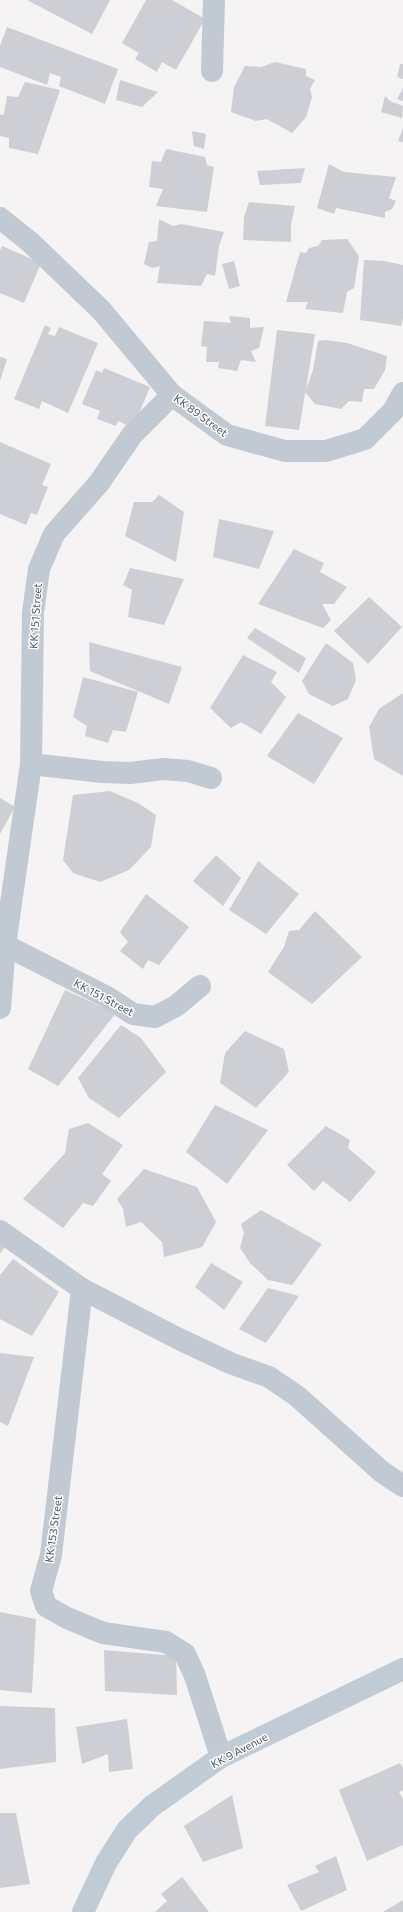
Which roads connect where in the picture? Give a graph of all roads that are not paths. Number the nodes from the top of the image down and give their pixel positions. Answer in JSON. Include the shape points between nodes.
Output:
{"nodes":[{"id":1,"x":214,"y":0,"type":"edge"},
{"id":2,"x":212,"y":70,"type":"dead end"},
{"id":3,"x":0,"y":218,"type":"edge"},
{"id":4,"x":403,"y":393,"type":"edge"},
{"id":5,"x":172,"y":394,"type":"junction"},
{"id":6,"x":31,"y":764,"type":"junction"},
{"id":7,"x":211,"y":778,"type":"dead end"},
{"id":8,"x":5,"y":945,"type":"junction"},
{"id":9,"x":200,"y":986,"type":"dead end"},
{"id":10,"x":0,"y":1008,"type":"edge"},
{"id":11,"x":0,"y":1231,"type":"edge"},
{"id":12,"x":82,"y":1289,"type":"junction"},
{"id":13,"x":403,"y":1486,"type":"edge"},
{"id":14,"x":403,"y":1669,"type":"edge"},
{"id":15,"x":220,"y":1757,"type":"junction"},
{"id":16,"x":83,"y":1912,"type":"edge"}],
"edges":[{"from":1,"to":2,"type":"street"},
{"from":3,"to":5,"type":"street","name":"KK 89 Street","via":[[30,242],[101,310]]},
{"from":4,"to":5,"type":"street","name":"KK 89 Street","via":[[393,411],[365,439],[326,451],[285,451],[226,435]]},
{"from":5,"to":6,"type":"street","name":"KK 151 Street","via":[[132,435],[99,483],[54,534],[39,569],[33,613]]},
{"from":6,"to":7,"type":"street","via":[[102,772],[130,773],[163,769],[188,771]]},
{"from":6,"to":8,"type":"street","name":"KK 151 Street"},
{"from":8,"to":9,"type":"street","name":"KK 151 Street","via":[[106,997],[133,1014],[155,1018],[176,1006]]},
{"from":8,"to":10,"type":"street","name":"KK 151 Street"},
{"from":11,"to":12,"type":"street"},
{"from":12,"to":13,"type":"street","via":[[179,1339],[230,1363],[269,1377],[297,1396],[382,1472]]},
{"from":12,"to":15,"type":"street","name":"KK 153 Street","via":[[51,1555],[41,1591],[46,1606],[67,1618],[104,1633],[166,1642],[185,1654]]},
{"from":14,"to":15,"type":"main road","name":"KK 9 Avenue"},
{"from":15,"to":16,"type":"main road","name":"KK 9 Avenue","via":[[152,1806],[127,1830],[106,1863]]}]}
